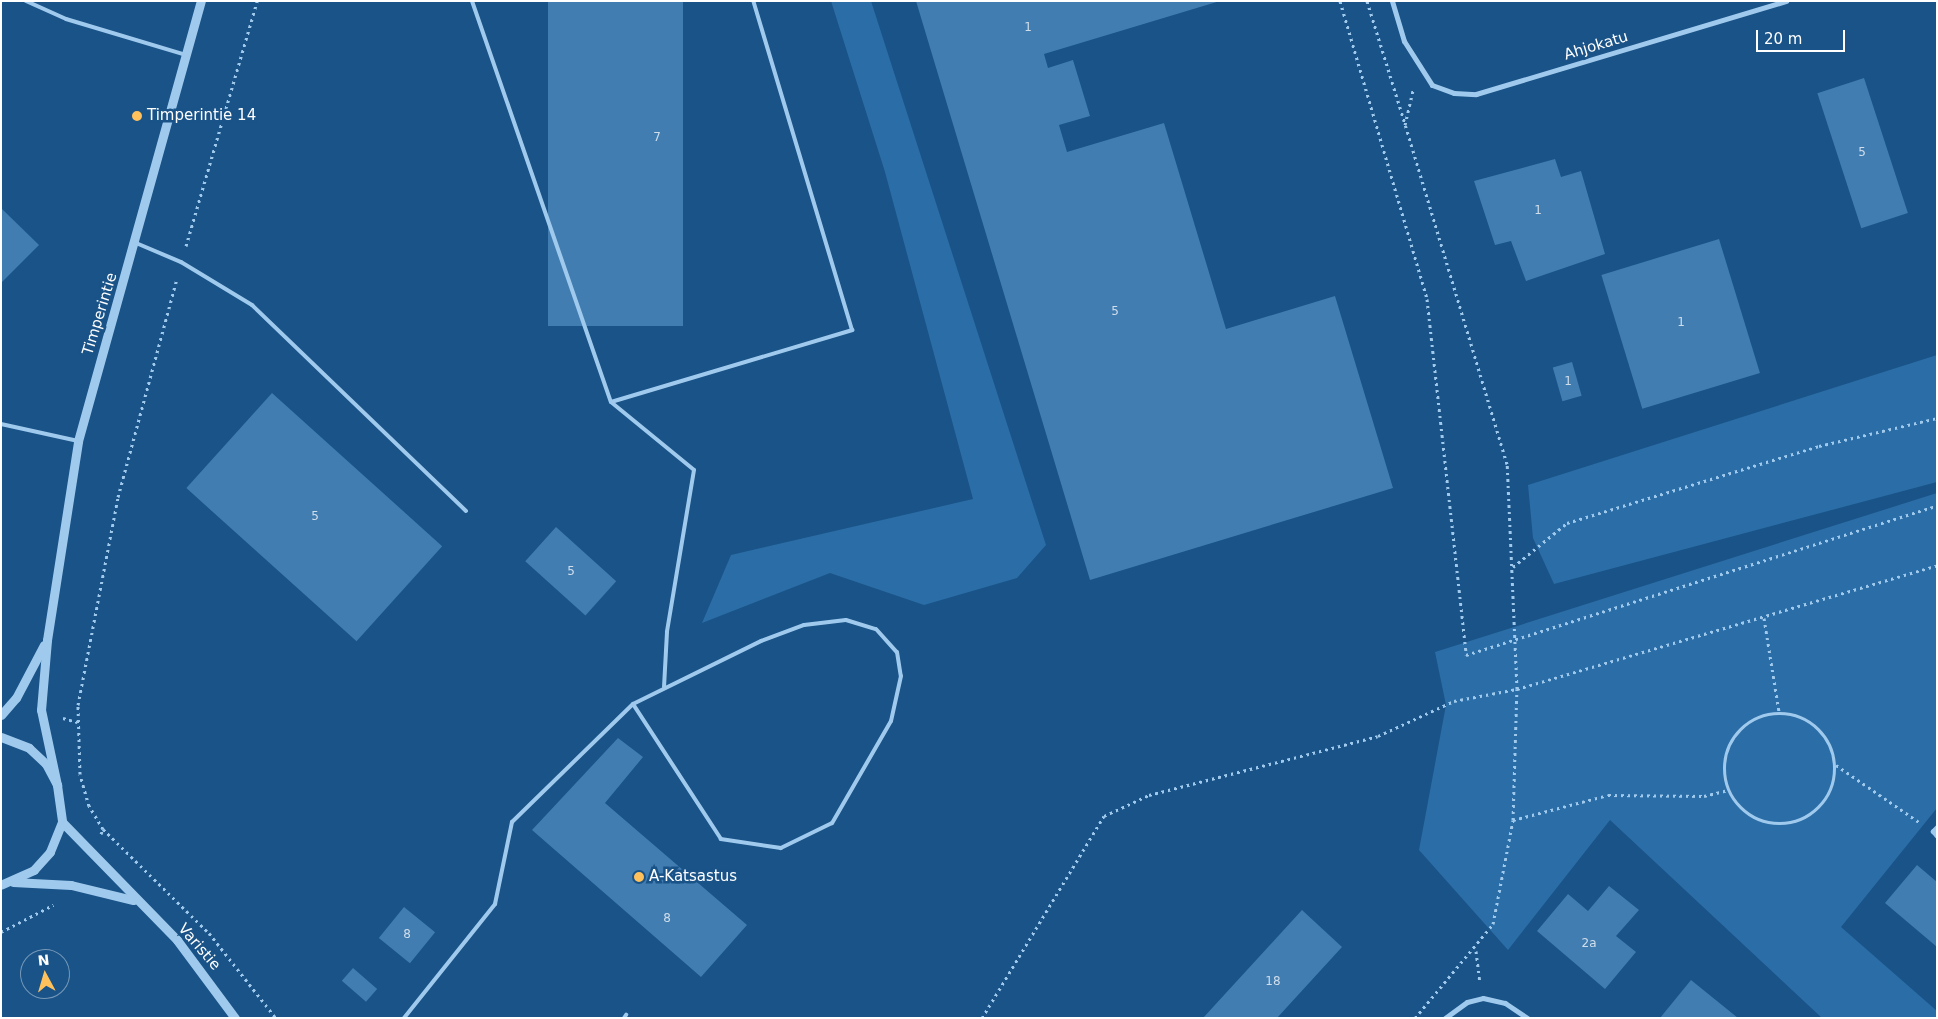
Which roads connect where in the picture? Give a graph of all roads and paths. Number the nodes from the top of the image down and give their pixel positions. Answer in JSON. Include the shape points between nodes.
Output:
{"nodes":[{"id":1,"x":26,"y":1,"type":"edge"},
{"id":2,"x":201,"y":1,"type":"edge"},
{"id":3,"x":256,"y":1,"type":"edge"},
{"id":4,"x":472,"y":1,"type":"edge"},
{"id":5,"x":753,"y":1,"type":"edge"},
{"id":6,"x":1340,"y":1,"type":"edge"},
{"id":7,"x":1367,"y":1,"type":"edge"},
{"id":8,"x":1392,"y":1,"type":"edge"},
{"id":9,"x":1786,"y":1,"type":"edge"},
{"id":10,"x":186,"y":55,"type":"junction"},
{"id":11,"x":1418,"y":69,"type":"junction"},
{"id":12,"x":1405,"y":125,"type":"junction"},
{"id":13,"x":136,"y":244,"type":"junction"},
{"id":14,"x":181,"y":262,"type":"junction"},
{"id":15,"x":611,"y":402,"type":"junction"},
{"id":16,"x":1937,"y":418,"type":"edge"},
{"id":17,"x":1,"y":424,"type":"edge"},
{"id":18,"x":78,"y":442,"type":"junction"},
{"id":19,"x":1937,"y":506,"type":"edge"},
{"id":20,"x":466,"y":511,"type":"dead end"},
{"id":21,"x":1937,"y":565,"type":"edge"},
{"id":22,"x":1512,"y":568,"type":"junction"},
{"id":23,"x":1764,"y":618,"type":"junction"},
{"id":24,"x":47,"y":640,"type":"junction"},
{"id":25,"x":1513,"y":640,"type":"junction"},
{"id":26,"x":85,"y":676,"type":"dead end"},
{"id":27,"x":664,"y":687,"type":"junction"},
{"id":28,"x":1517,"y":689,"type":"junction"},
{"id":29,"x":633,"y":704,"type":"junction"},
{"id":30,"x":1779,"y":712,"type":"junction"},
{"id":31,"x":1,"y":715,"type":"edge"},
{"id":32,"x":1,"y":736,"type":"edge"},
{"id":33,"x":1835,"y":764,"type":"junction"},
{"id":34,"x":57,"y":785,"type":"junction"},
{"id":35,"x":1728,"y":790,"type":"junction"},
{"id":36,"x":1513,"y":820,"type":"junction"},
{"id":37,"x":62,"y":822,"type":"junction"},
{"id":38,"x":103,"y":829,"type":"dead end"},
{"id":39,"x":1936,"y":831,"type":"edge"},
{"id":40,"x":13,"y":882,"type":"junction"},
{"id":41,"x":1,"y":885,"type":"edge"},
{"id":42,"x":134,"y":900,"type":"junction"},
{"id":43,"x":1476,"y":950,"type":"junction"},
{"id":44,"x":1483,"y":998,"type":"junction"},
{"id":45,"x":236,"y":1018,"type":"edge"},
{"id":46,"x":276,"y":1018,"type":"edge"},
{"id":47,"x":404,"y":1018,"type":"edge"},
{"id":48,"x":982,"y":1018,"type":"edge"},
{"id":49,"x":1415,"y":1018,"type":"edge"},
{"id":50,"x":1445,"y":1018,"type":"edge"},
{"id":51,"x":1527,"y":1018,"type":"edge"}],
"edges":[{"from":1,"to":10,"type":"lane","via":[[66,20]]},
{"from":2,"to":10,"type":"street","name":"Timperintie"},
{"from":3,"to":14,"type":"path"},
{"from":4,"to":15,"type":"lane"},
{"from":5,"to":15,"type":"lane","via":[[852,330]]},
{"from":6,"to":25,"type":"path","via":[[1427,299],[1466,655]]},
{"from":7,"to":12,"type":"path"},
{"from":8,"to":11,"type":"street"},
{"from":9,"to":11,"type":"street","name":"Ahjokatu","via":[[1476,94],[1454,93],[1432,85]]},
{"from":10,"to":13,"type":"street","name":"Timperintie"},
{"from":11,"to":12,"type":"path"},
{"from":12,"to":22,"type":"path","via":[[1508,464]]},
{"from":13,"to":14,"type":"lane"},
{"from":13,"to":18,"type":"street","name":"Timperintie"},
{"from":14,"to":20,"type":"lane","via":[[252,305]]},
{"from":14,"to":26,"type":"path","via":[[118,497]]},
{"from":15,"to":27,"type":"lane","via":[[694,470],[667,632]]},
{"from":16,"to":22,"type":"path","via":[[1819,446],[1567,523]]},
{"from":17,"to":18,"type":"lane"},
{"from":18,"to":24,"type":"street","name":"Timperintie"},
{"from":19,"to":25,"type":"path"},
{"from":21,"to":23,"type":"path"},
{"from":22,"to":25,"type":"path"},
{"from":23,"to":28,"type":"path"},
{"from":23,"to":30,"type":"path"},
{"from":24,"to":31,"type":"street","name":"Timperintie","via":[[16,698]]},
{"from":24,"to":34,"type":"street","name":"Timperintie","via":[[41,710]]},
{"from":25,"to":28,"type":"path"},
{"from":27,"to":29,"type":"lane"},
{"from":27,"to":29,"type":"lane","via":[[804,625],[846,620],[876,629],[897,652],[902,676],[891,721],[832,823],[781,848],[720,839]]},
{"from":28,"to":36,"type":"path"},
{"from":28,"to":48,"type":"path","via":[[1454,702],[1378,736],[1149,795],[1104,816]]},
{"from":29,"to":47,"type":"lane","via":[[512,822],[495,904]]},
{"from":30,"to":33,"type":"path","via":[[1806,719],[1821,731]]},
{"from":30,"to":35,"type":"path","via":[[1754,718],[1730,741],[1724,774]]},
{"from":32,"to":34,"type":"street","via":[[29,748],[46,764]]},
{"from":33,"to":35,"type":"path","via":[[1827,797],[1816,810],[1784,824],[1751,816]]},
{"from":33,"to":39,"type":"path"},
{"from":34,"to":37,"type":"street","name":"Timperintie"},
{"from":35,"to":36,"type":"path","via":[[1704,796],[1608,795]]},
{"from":36,"to":43,"type":"path","via":[[1493,924]]},
{"from":37,"to":40,"type":"street","via":[[50,852],[34,870]]},
{"from":37,"to":42,"type":"street","name":"Varistie"},
{"from":38,"to":46,"type":"path","via":[[210,933]]},
{"from":40,"to":41,"type":"street"},
{"from":40,"to":42,"type":"street","name":"Varistie","via":[[71,885]]},
{"from":42,"to":45,"type":"street","name":"Varistie","via":[[177,940]]},
{"from":43,"to":44,"type":"path"},
{"from":43,"to":49,"type":"path"},
{"from":44,"to":50,"type":"street","via":[[1467,1002]]},
{"from":44,"to":51,"type":"street","via":[[1505,1003]]}]}
